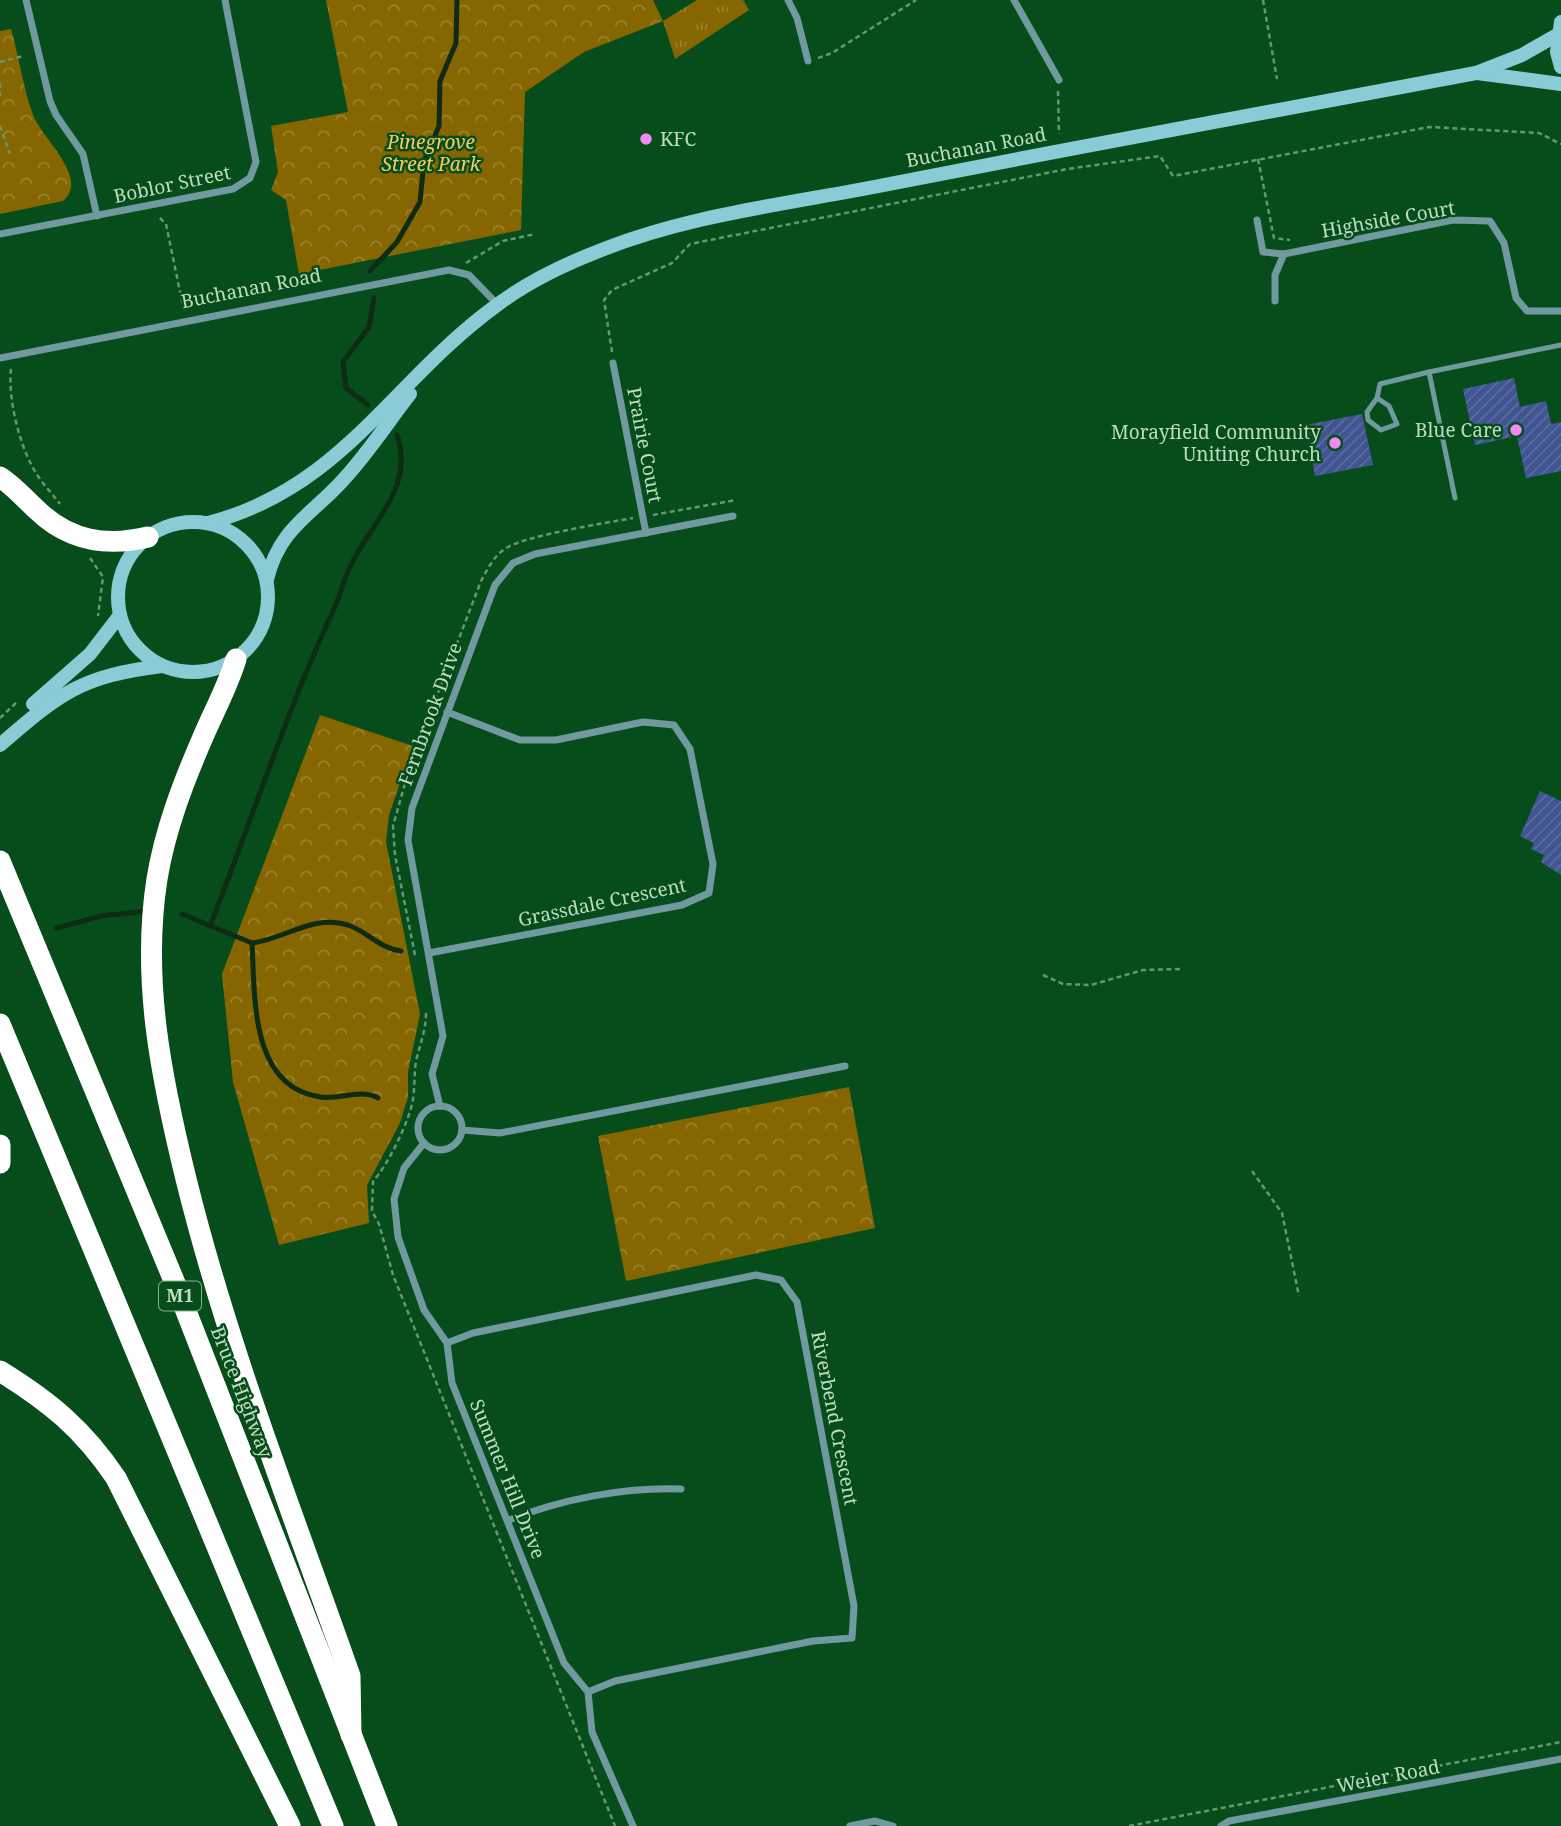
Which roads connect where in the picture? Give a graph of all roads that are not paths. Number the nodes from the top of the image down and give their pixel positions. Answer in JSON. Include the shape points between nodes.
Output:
{"nodes":[{"id":1,"x":26,"y":0,"type":"edge"},
{"id":2,"x":225,"y":0,"type":"edge"},
{"id":3,"x":788,"y":0,"type":"edge"},
{"id":4,"x":1014,"y":0,"type":"edge"},
{"id":5,"x":1559,"y":29,"type":"edge"},
{"id":6,"x":808,"y":61,"type":"road end"},
{"id":7,"x":1561,"y":67,"type":"edge"},
{"id":8,"x":1476,"y":73,"type":"junction"},
{"id":9,"x":1059,"y":80,"type":"road end"},
{"id":10,"x":1561,"y":84,"type":"edge"},
{"id":11,"x":97,"y":216,"type":"junction"},
{"id":12,"x":1257,"y":220,"type":"dead end"},
{"id":13,"x":0,"y":234,"type":"edge"},
{"id":14,"x":1284,"y":254,"type":"junction"},
{"id":15,"x":1275,"y":301,"type":"dead end"},
{"id":16,"x":497,"y":304,"type":"junction"},
{"id":17,"x":1561,"y":311,"type":"edge"},
{"id":18,"x":451,"y":344,"type":"junction"},
{"id":19,"x":1561,"y":345,"type":"edge"},
{"id":20,"x":0,"y":358,"type":"edge"},
{"id":21,"x":613,"y":363,"type":"road end"},
{"id":22,"x":1429,"y":372,"type":"junction"},
{"id":23,"x":1377,"y":398,"type":"junction"},
{"id":24,"x":0,"y":477,"type":"edge"},
{"id":25,"x":1455,"y":498,"type":"dead end"},
{"id":26,"x":733,"y":516,"type":"dead end"},
{"id":27,"x":208,"y":523,"type":"junction"},
{"id":28,"x":646,"y":533,"type":"junction"},
{"id":29,"x":148,"y":537,"type":"junction"},
{"id":30,"x":267,"y":579,"type":"junction"},
{"id":31,"x":120,"y":615,"type":"junction"},
{"id":32,"x":236,"y":659,"type":"junction"},
{"id":33,"x":162,"y":666,"type":"junction"},
{"id":34,"x":447,"y":712,"type":"junction"},
{"id":35,"x":2,"y":733,"type":"edge"},
{"id":36,"x":0,"y":860,"type":"edge"},
{"id":37,"x":429,"y":953,"type":"junction"},
{"id":38,"x":0,"y":1024,"type":"edge"},
{"id":39,"x":845,"y":1066,"type":"dead end"},
{"id":40,"x":440,"y":1106,"type":"junction"},
{"id":41,"x":462,"y":1130,"type":"junction"},
{"id":42,"x":424,"y":1143,"type":"junction"},
{"id":43,"x":0,"y":1145,"type":"edge"},
{"id":44,"x":0,"y":1163,"type":"edge"},
{"id":45,"x":447,"y":1343,"type":"junction"},
{"id":46,"x":0,"y":1371,"type":"edge"},
{"id":47,"x":681,"y":1489,"type":"dead end"},
{"id":48,"x":509,"y":1520,"type":"junction"},
{"id":49,"x":588,"y":1692,"type":"junction"},
{"id":50,"x":351,"y":1735,"type":"junction"},
{"id":51,"x":1561,"y":1759,"type":"edge"},
{"id":52,"x":290,"y":1826,"type":"edge"},
{"id":53,"x":333,"y":1826,"type":"edge"},
{"id":54,"x":387,"y":1826,"type":"edge"},
{"id":55,"x":634,"y":1826,"type":"edge"},
{"id":56,"x":850,"y":1826,"type":"edge"},
{"id":57,"x":893,"y":1826,"type":"edge"},
{"id":58,"x":1222,"y":1826,"type":"edge"}],
"edges":[{"from":1,"to":11,"type":"street","via":[[50,101],[83,154]]},
{"from":2,"to":11,"type":"street","name":"Boblor Street","via":[[256,156],[250,178],[233,189]]},
{"from":3,"to":6,"type":"street"},
{"from":4,"to":9,"type":"street"},
{"from":5,"to":7,"type":"main road"},
{"from":5,"to":8,"type":"main road","name":"Buchanan Road","via":[[1522,55]]},
{"from":8,"to":10,"type":"main road","name":"Buchanan Road"},
{"from":8,"to":16,"type":"main road","name":"Buchanan Road","via":[[652,232],[580,259]]},
{"from":11,"to":13,"type":"street","name":"Boblor Street"},
{"from":12,"to":14,"type":"street","via":[[1263,252]]},
{"from":14,"to":15,"type":"street","via":[[1275,275]]},
{"from":14,"to":17,"type":"street","name":"Highside Court","via":[[1453,220],[1490,221],[1504,243],[1516,298],[1527,311]]},
{"from":16,"to":18,"type":"main road","name":"Buchanan Road"},
{"from":16,"to":20,"type":"street","name":"Buchanan Road","via":[[459,270]]},
{"from":18,"to":27,"type":"main road","name":"Buchanan Road","via":[[306,480],[262,505]]},
{"from":18,"to":30,"type":"main road","name":"Buchanan Road","via":[[343,481],[294,524],[276,550]]},
{"from":19,"to":22,"type":"lane"},
{"from":21,"to":28,"type":"street","name":"Prairie Court"},
{"from":22,"to":23,"type":"lane","via":[[1380,384]]},
{"from":22,"to":25,"type":"lane"},
{"from":23,"to":23,"type":"lane","via":[[1395,414],[1396,425],[1390,430],[1381,430],[1368,420],[1370,404]]},
{"from":24,"to":29,"type":"highway","via":[[49,521],[83,539],[115,543]]},
{"from":26,"to":28,"type":"street","name":"Fernbrook Drive"},
{"from":27,"to":29,"type":"main road","via":[[176,523]]},
{"from":27,"to":30,"type":"main road","via":[[245,542]]},
{"from":28,"to":34,"type":"street","name":"Fernbrook Drive","via":[[535,554],[513,563],[495,585]]},
{"from":29,"to":31,"type":"main road","via":[[122,572]]},
{"from":30,"to":32,"type":"main road","via":[[265,621],[252,644]]},
{"from":31,"to":33,"type":"main road","via":[[132,641]]},
{"from":31,"to":35,"type":"main road","via":[[90,654]]},
{"from":32,"to":33,"type":"main road","via":[[194,672]]},
{"from":32,"to":50,"type":"highway","via":[[166,840],[154,906],[152,995],[170,1111],[212,1279],[350,1676]]},
{"from":33,"to":35,"type":"main road","via":[[120,671],[84,682]]},
{"from":34,"to":37,"type":"street","name":"Fernbrook Drive","via":[[412,808],[408,841]]},
{"from":34,"to":37,"type":"street","name":"Grassdale Crescent","via":[[520,740],[556,740],[643,722],[674,725],[690,749],[713,864],[709,893],[682,905]]},
{"from":36,"to":50,"type":"highway","name":"Bruce Highway","number":"M1","via":[[177,1288]]},
{"from":37,"to":40,"type":"street","name":"Fernbrook Drive","via":[[443,1036],[432,1074]]},
{"from":38,"to":53,"type":"highway"},
{"from":39,"to":41,"type":"street","via":[[500,1133]]},
{"from":40,"to":41,"type":"street","via":[[457,1114]]},
{"from":40,"to":42,"type":"street","via":[[427,1110],[419,1121]]},
{"from":41,"to":42,"type":"street","via":[[447,1149]]},
{"from":42,"to":45,"type":"street","name":"Summer Hill Drive","via":[[404,1168],[394,1199],[398,1237],[424,1310]]},
{"from":43,"to":44,"type":"highway"},
{"from":45,"to":48,"type":"street","name":"Summer Hill Drive","via":[[452,1383]]},
{"from":45,"to":49,"type":"street","name":"Riverbend Crescent","via":[[473,1333],[756,1275],[781,1280],[797,1302],[854,1606],[852,1638],[813,1641],[615,1681]]},
{"from":46,"to":52,"type":"highway","via":[[64,1415],[93,1444],[116,1478]]},
{"from":47,"to":48,"type":"street","via":[[648,1488],[568,1502]]},
{"from":48,"to":49,"type":"street","name":"Summer Hill Drive","via":[[564,1663]]},
{"from":49,"to":55,"type":"street","via":[[592,1732]]},
{"from":50,"to":54,"type":"highway","name":"Bruce Highway","number":"M1"},
{"from":51,"to":58,"type":"street","name":"Weier Road","via":[[1229,1821]]},
{"from":56,"to":57,"type":"street","via":[[875,1821]]}]}
